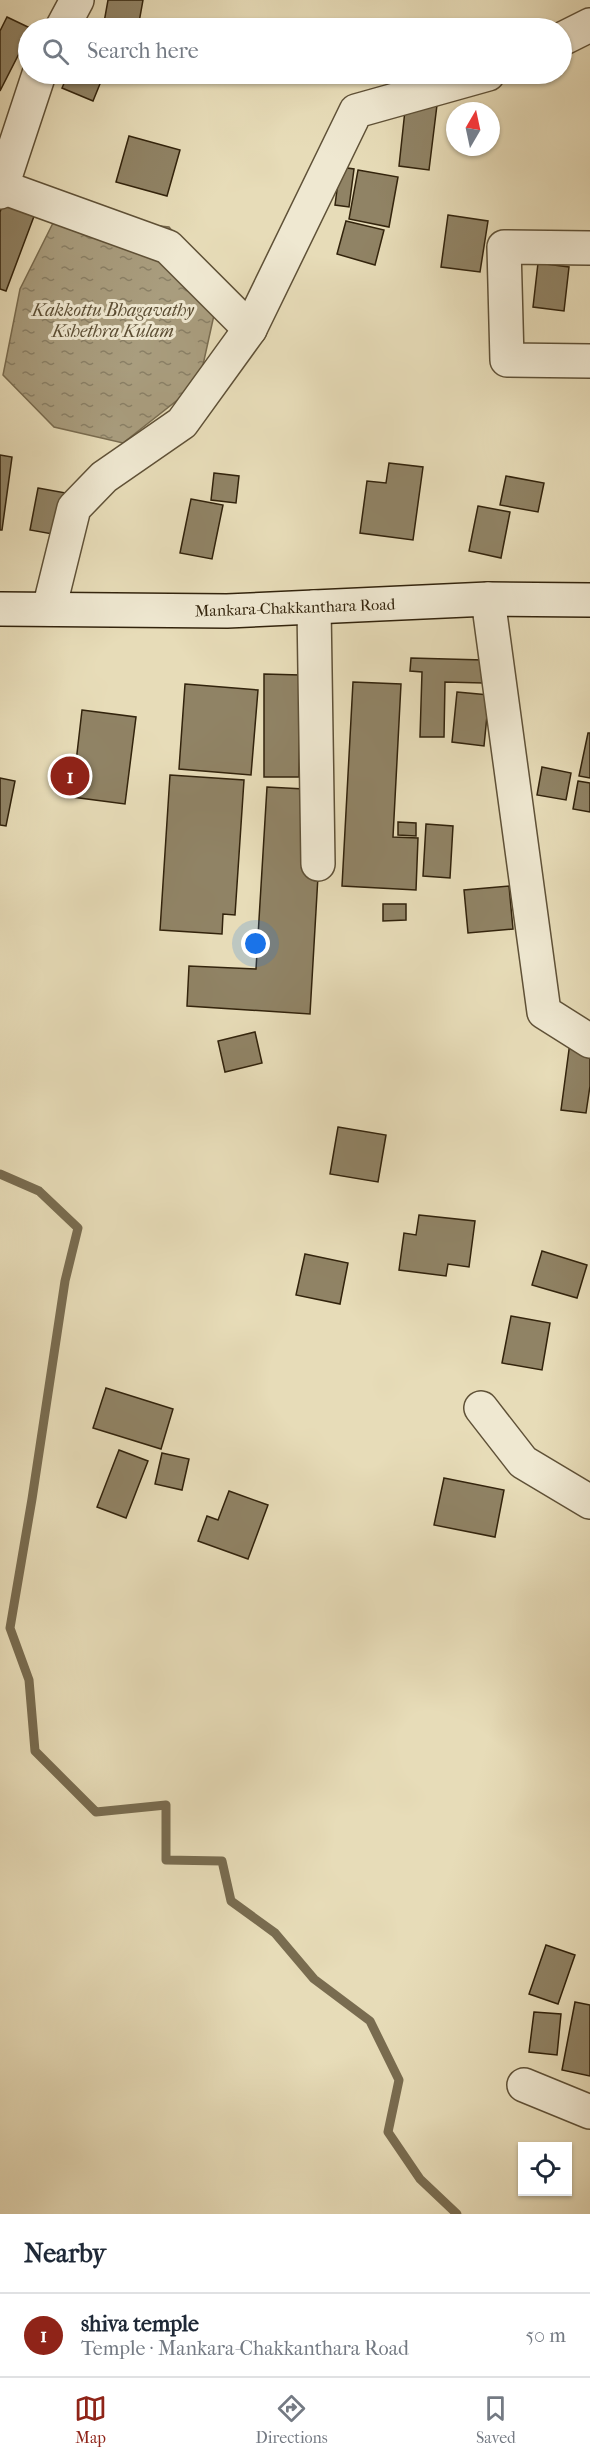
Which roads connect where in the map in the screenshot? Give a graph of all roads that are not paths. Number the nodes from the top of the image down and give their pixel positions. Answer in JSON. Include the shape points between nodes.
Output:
{"nodes":[{"id":1,"x":77,"y":0,"type":"edge"},
{"id":2,"x":67,"y":18,"type":"edge"},
{"id":3,"x":590,"y":26,"type":"edge"},
{"id":4,"x":572,"y":34,"type":"edge"},
{"id":5,"x":35,"y":84,"type":"edge"},
{"id":6,"x":453,"y":84,"type":"edge"},
{"id":7,"x":1,"y":190,"type":"edge"},
{"id":8,"x":590,"y":248,"type":"edge"},
{"id":9,"x":250,"y":329,"type":"junction"},
{"id":10,"x":590,"y":361,"type":"edge"},
{"id":11,"x":488,"y":599,"type":"junction"},
{"id":12,"x":590,"y":600,"type":"edge"},
{"id":13,"x":314,"y":607,"type":"junction"},
{"id":14,"x":0,"y":609,"type":"edge"},
{"id":15,"x":50,"y":609,"type":"junction"},
{"id":16,"x":318,"y":864,"type":"dead end"},
{"id":17,"x":590,"y":1041,"type":"edge"},
{"id":18,"x":481,"y":1408,"type":"dead end"},
{"id":19,"x":590,"y":1502,"type":"edge"},
{"id":20,"x":524,"y":2085,"type":"dead end"},
{"id":21,"x":590,"y":2112,"type":"edge"}],
"edges":[{"from":1,"to":2,"type":"street"},
{"from":3,"to":4,"type":"street"},
{"from":5,"to":7,"type":"street"},
{"from":6,"to":9,"type":"street","via":[[356,111]]},
{"from":7,"to":9,"type":"street","via":[[168,246]]},
{"from":8,"to":10,"type":"street","via":[[504,247],[507,360]]},
{"from":9,"to":15,"type":"street","via":[[182,423],[104,477],[74,508]]},
{"from":11,"to":12,"type":"street","name":"Mankara-Chakkanthara Road"},
{"from":11,"to":13,"type":"street","name":"Mankara-Chakkanthara Road"},
{"from":11,"to":17,"type":"street","via":[[544,1012]]},
{"from":13,"to":15,"type":"street","name":"Mankara-Chakkanthara Road","via":[[227,611]]},
{"from":13,"to":16,"type":"street"},
{"from":14,"to":15,"type":"street","name":"Mankara-Chakkanthara Road"},
{"from":18,"to":19,"type":"street","via":[[523,1462]]},
{"from":20,"to":21,"type":"street"}]}
